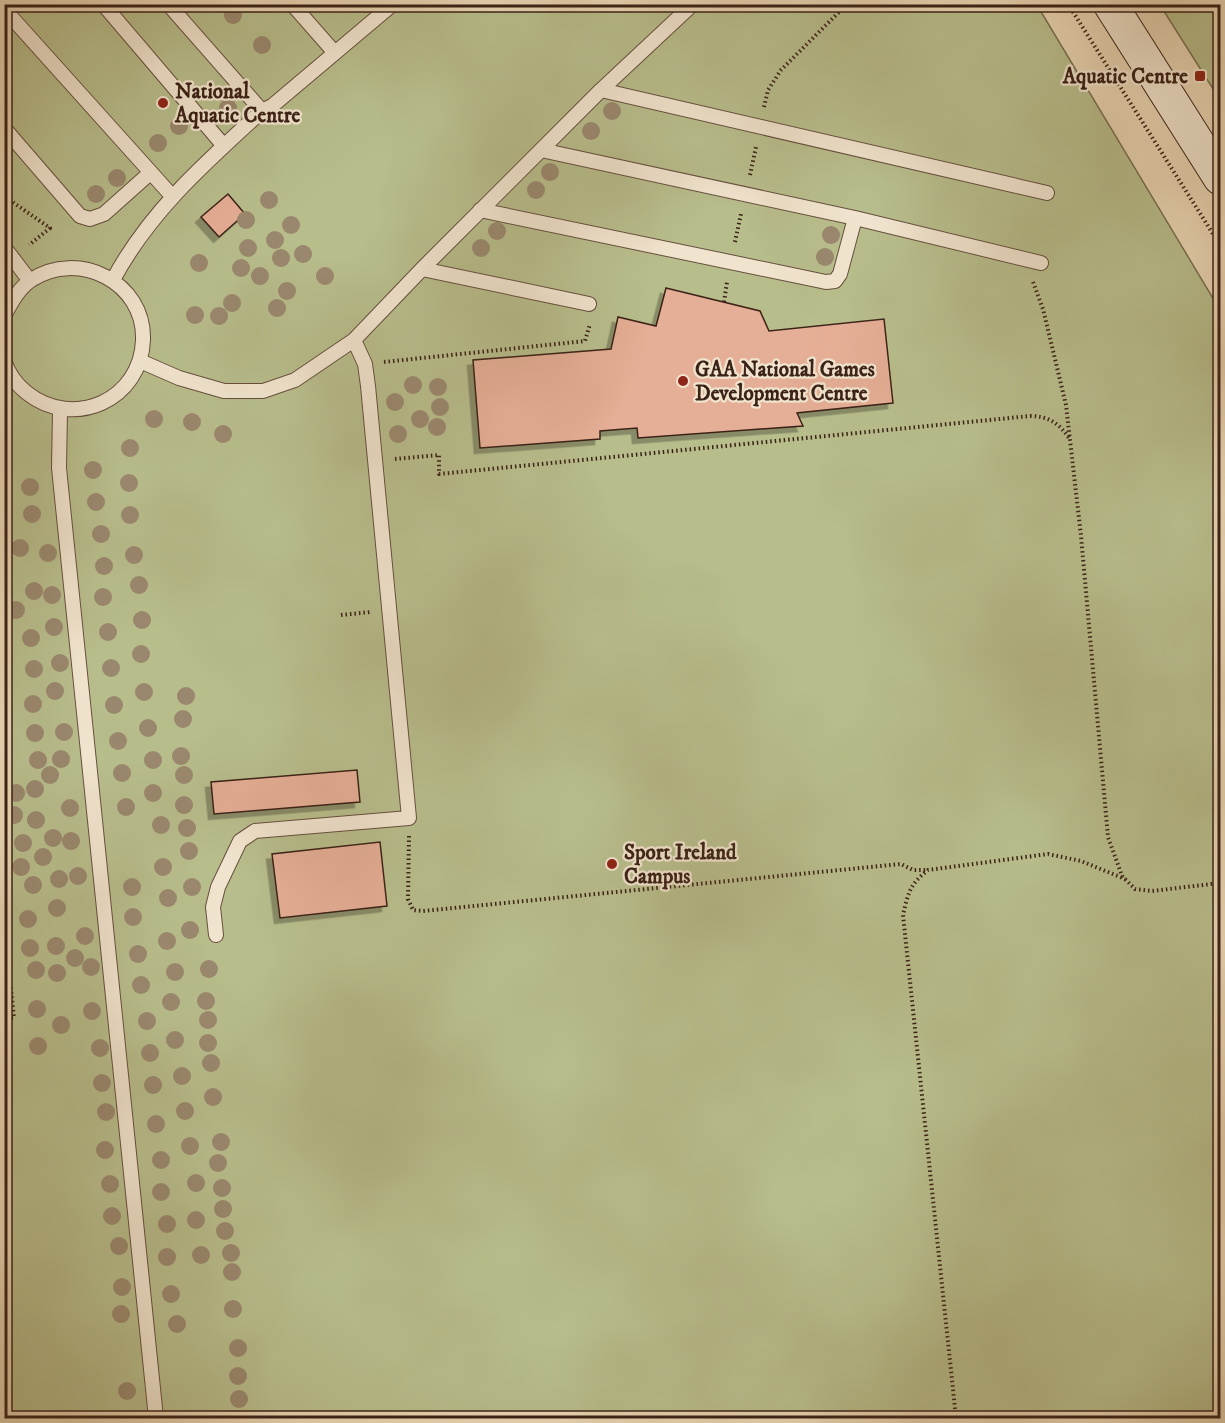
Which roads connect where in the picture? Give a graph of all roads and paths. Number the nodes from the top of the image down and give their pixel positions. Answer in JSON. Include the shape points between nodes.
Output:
{"nodes":[{"id":1,"x":103,"y":4,"type":"edge"},
{"id":2,"x":168,"y":4,"type":"edge"},
{"id":3,"x":292,"y":4,"type":"edge"},
{"id":4,"x":393,"y":4,"type":"edge"},
{"id":5,"x":693,"y":4,"type":"edge"},
{"id":6,"x":1068,"y":4,"type":"edge"},
{"id":7,"x":1110,"y":4,"type":"edge"},
{"id":8,"x":4,"y":9,"type":"edge"},
{"id":9,"x":335,"y":53,"type":"junction"},
{"id":10,"x":601,"y":90,"type":"junction"},
{"id":11,"x":262,"y":111,"type":"junction"},
{"id":12,"x":4,"y":128,"type":"edge"},
{"id":13,"x":224,"y":146,"type":"junction"},
{"id":14,"x":541,"y":150,"type":"junction"},
{"id":15,"x":150,"y":173,"type":"junction"},
{"id":16,"x":1221,"y":178,"type":"edge"},
{"id":17,"x":4,"y":192,"type":"edge"},
{"id":18,"x":1047,"y":193,"type":"dead end"},
{"id":19,"x":172,"y":196,"type":"junction"},
{"id":20,"x":480,"y":210,"type":"junction"},
{"id":21,"x":855,"y":218,"type":"junction"},
{"id":22,"x":50,"y":228,"type":"dead end"},
{"id":23,"x":1221,"y":245,"type":"edge"},
{"id":24,"x":4,"y":247,"type":"edge"},
{"id":25,"x":1026,"y":259,"type":"junction"},
{"id":26,"x":1041,"y":263,"type":"dead end"},
{"id":27,"x":422,"y":269,"type":"junction"},
{"id":28,"x":113,"y":280,"type":"junction"},
{"id":29,"x":30,"y":281,"type":"junction"},
{"id":30,"x":589,"y":304,"type":"joint"},
{"id":31,"x":4,"y":316,"type":"edge"},
{"id":32,"x":354,"y":340,"type":"junction"},
{"id":33,"x":4,"y":360,"type":"edge"},
{"id":34,"x":140,"y":361,"type":"junction"},
{"id":35,"x":365,"y":363,"type":"junction"},
{"id":36,"x":60,"y":410,"type":"junction"},
{"id":37,"x":1070,"y":439,"type":"junction"},
{"id":38,"x":375,"y":461,"type":"junction"},
{"id":39,"x":389,"y":610,"type":"junction"},
{"id":40,"x":341,"y":615,"type":"dead end"},
{"id":41,"x":409,"y":818,"type":"junction"},
{"id":42,"x":928,"y":870,"type":"junction"},
{"id":43,"x":1125,"y":879,"type":"junction"},
{"id":44,"x":1221,"y":883,"type":"edge"},
{"id":45,"x":4,"y":925,"type":"edge"},
{"id":46,"x":216,"y":935,"type":"dead end"},
{"id":47,"x":4,"y":1019,"type":"edge"},
{"id":48,"x":156,"y":1419,"type":"edge"},
{"id":49,"x":956,"y":1419,"type":"edge"}],
"edges":[{"from":1,"to":13,"type":"lane"},
{"from":2,"to":11,"type":"lane"},
{"from":3,"to":9,"type":"lane"},
{"from":4,"to":9,"type":"lane"},
{"from":5,"to":10,"type":"lane"},
{"from":6,"to":23,"type":"path"},
{"from":7,"to":16,"type":"main road"},
{"from":8,"to":15,"type":"lane"},
{"from":9,"to":11,"type":"lane"},
{"from":10,"to":14,"type":"lane"},
{"from":10,"to":18,"type":"lane"},
{"from":11,"to":13,"type":"lane"},
{"from":12,"to":15,"type":"lane","via":[[80,216],[90,219],[104,214]]},
{"from":13,"to":19,"type":"lane"},
{"from":14,"to":20,"type":"lane"},
{"from":14,"to":21,"type":"lane"},
{"from":15,"to":19,"type":"lane"},
{"from":17,"to":22,"type":"path"},
{"from":19,"to":28,"type":"lane","via":[[126,255]]},
{"from":20,"to":21,"type":"lane","via":[[826,282],[835,281],[840,274]]},
{"from":20,"to":27,"type":"lane"},
{"from":21,"to":25,"type":"lane"},
{"from":24,"to":29,"type":"lane"},
{"from":25,"to":26,"type":"lane"},
{"from":25,"to":37,"type":"path","via":[[1042,309]]},
{"from":27,"to":30,"type":"lane"},
{"from":27,"to":32,"type":"lane"},
{"from":28,"to":29,"type":"lane","via":[[93,270],[71,267],[49,271]]},
{"from":28,"to":34,"type":"lane","via":[[129,296],[140,316]]},
{"from":29,"to":31,"type":"lane"},
{"from":30,"to":35,"type":"path","via":[[595,306],[585,341]]},
{"from":32,"to":34,"type":"lane","via":[[295,380],[263,391],[224,391]]},
{"from":32,"to":35,"type":"lane"},
{"from":33,"to":36,"type":"lane","via":[[19,387],[38,402]]},
{"from":34,"to":36,"type":"lane","via":[[124,387],[100,405]]},
{"from":35,"to":38,"type":"lane"},
{"from":36,"to":48,"type":"lane","via":[[59,468]]},
{"from":37,"to":38,"type":"path","via":[[1044,416],[1030,416],[439,474],[439,455]]},
{"from":37,"to":43,"type":"path","via":[[1108,837]]},
{"from":38,"to":39,"type":"lane"},
{"from":39,"to":40,"type":"path"},
{"from":39,"to":41,"type":"lane"},
{"from":41,"to":42,"type":"path","via":[[408,899],[413,909],[423,911],[901,864],[913,870]]},
{"from":41,"to":46,"type":"lane","via":[[255,831],[240,841],[218,887],[213,907]]},
{"from":42,"to":43,"type":"path","via":[[1048,854],[1081,861]]},
{"from":42,"to":49,"type":"path","via":[[908,892],[903,915]]},
{"from":43,"to":44,"type":"path","via":[[1135,889],[1152,891]]},
{"from":45,"to":47,"type":"path","via":[[14,1018]]}]}
